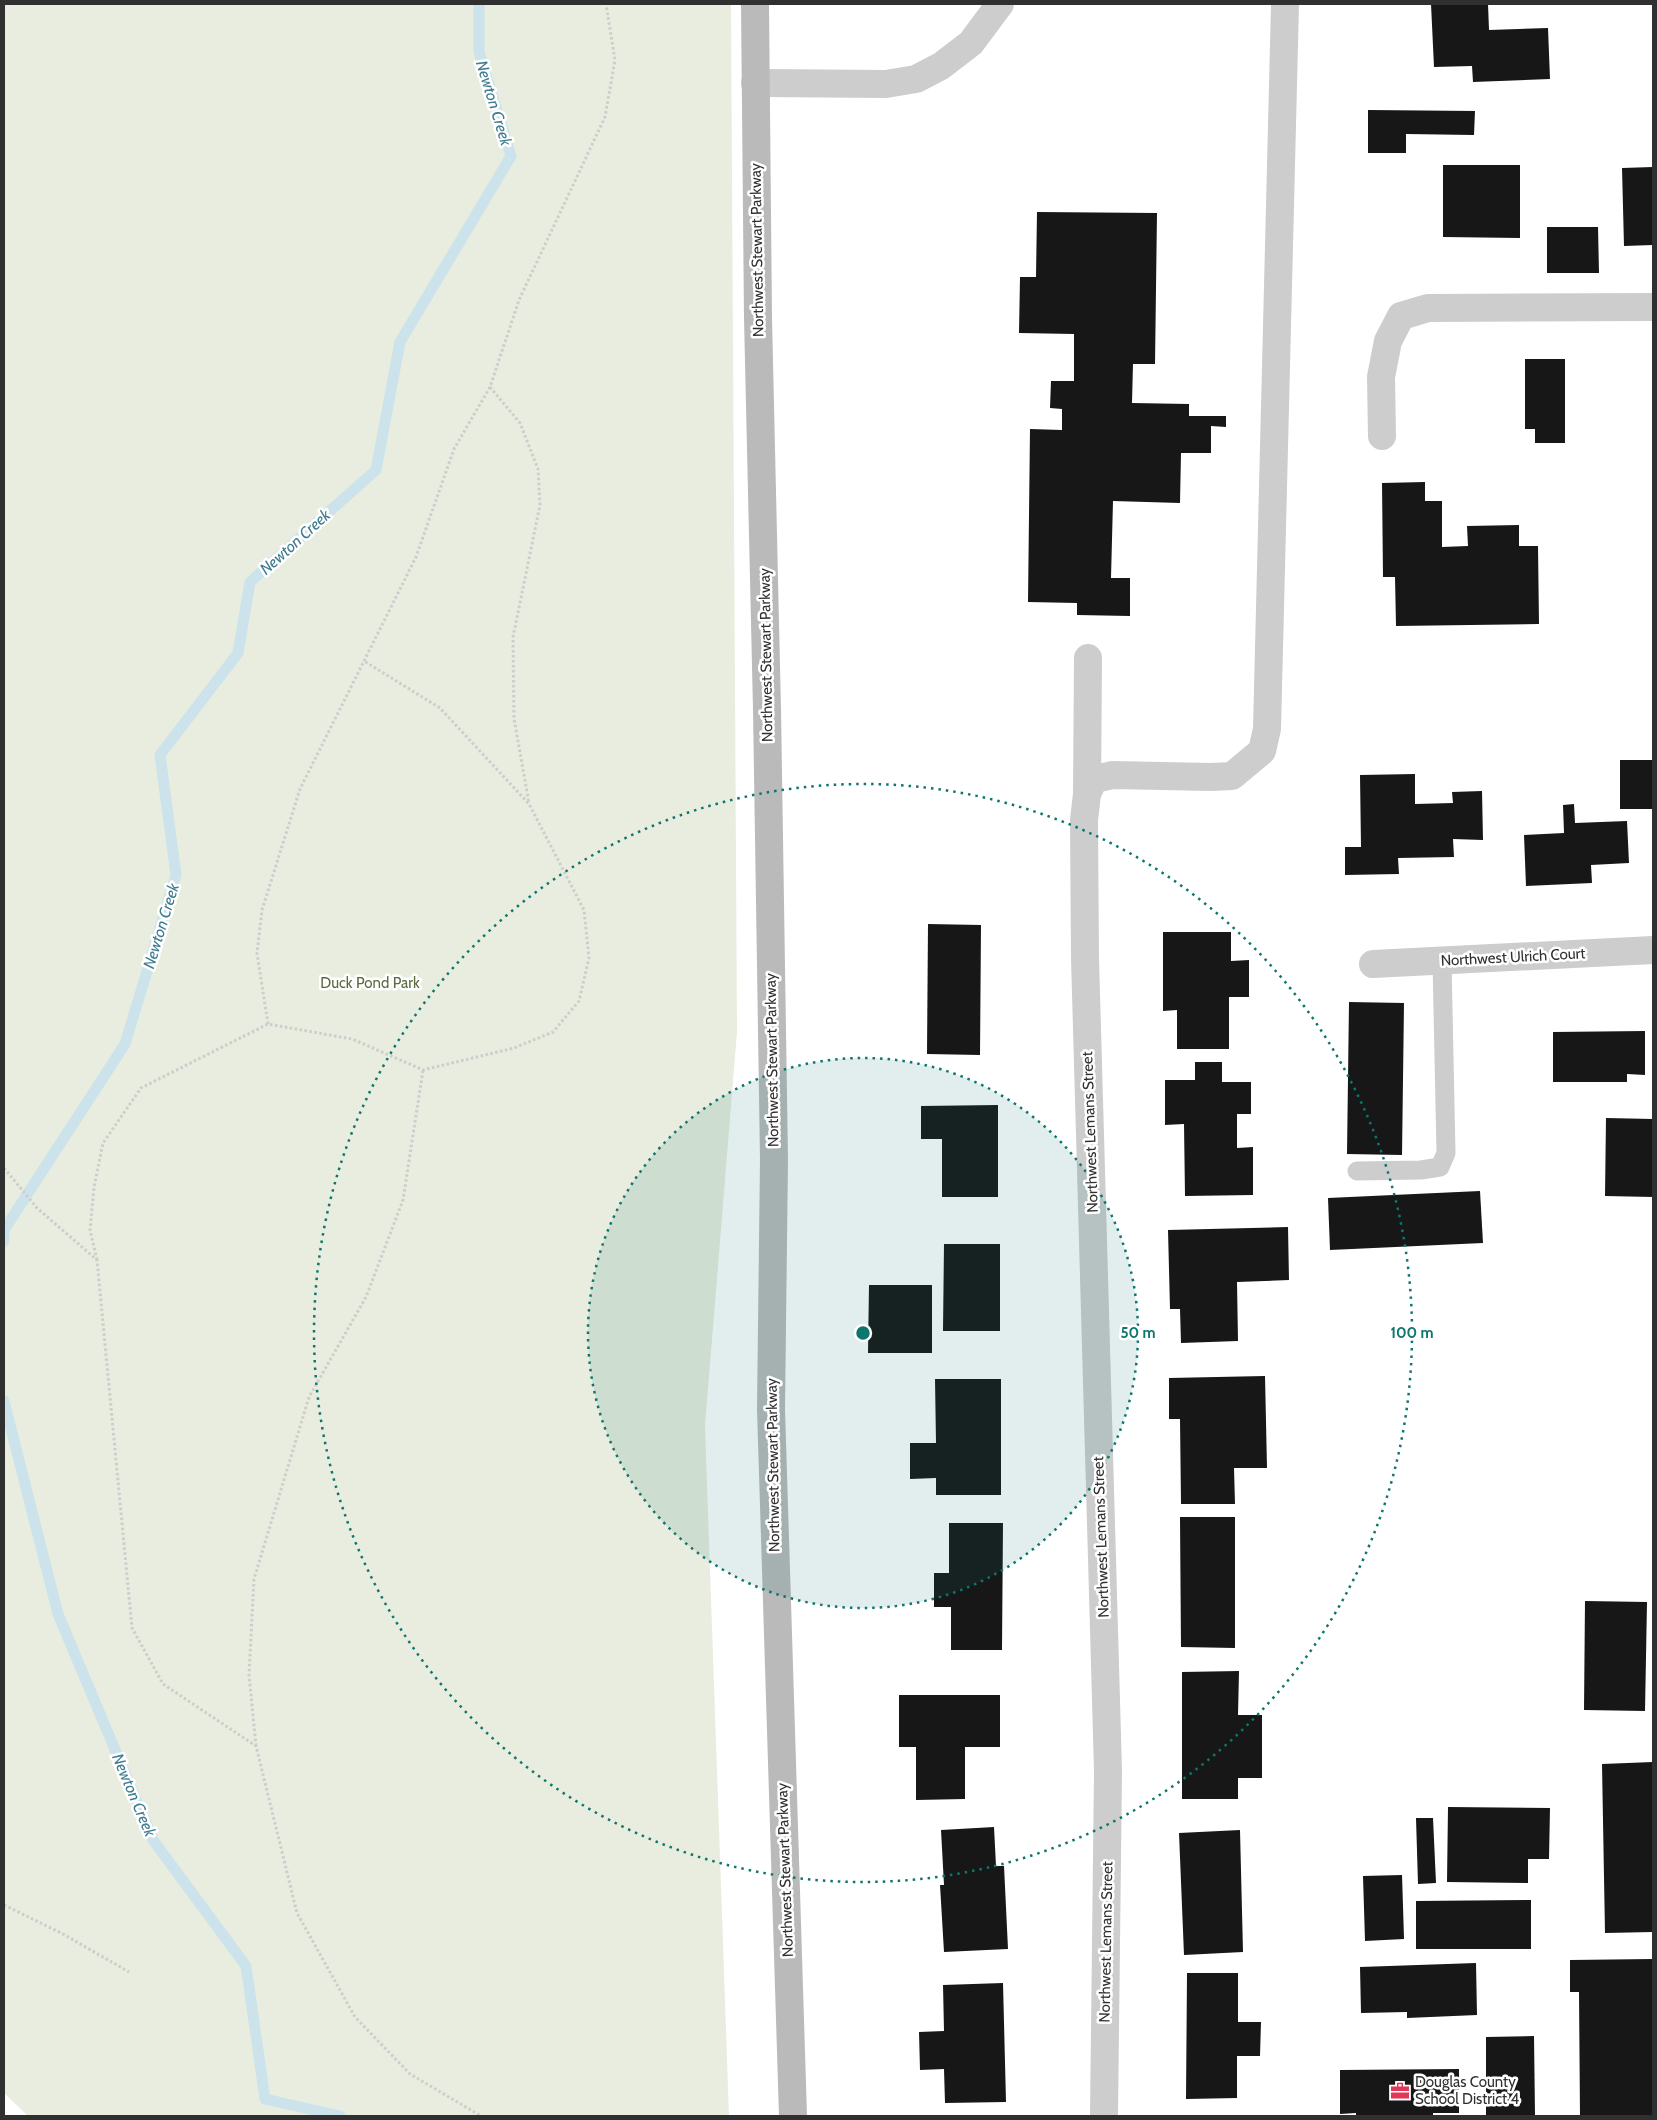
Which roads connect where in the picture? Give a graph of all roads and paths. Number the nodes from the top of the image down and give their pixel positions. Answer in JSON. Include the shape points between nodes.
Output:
{"nodes":[{"id":1,"x":606,"y":4,"type":"edge"},
{"id":2,"x":755,"y":4,"type":"edge"},
{"id":3,"x":1000,"y":4,"type":"edge"},
{"id":4,"x":1285,"y":4,"type":"edge"},
{"id":5,"x":755,"y":84,"type":"junction"},
{"id":6,"x":1653,"y":307,"type":"edge"},
{"id":7,"x":490,"y":387,"type":"junction"},
{"id":8,"x":1382,"y":436,"type":"dead end"},
{"id":9,"x":1088,"y":658,"type":"dead end"},
{"id":10,"x":364,"y":661,"type":"junction"},
{"id":11,"x":1087,"y":794,"type":"junction"},
{"id":12,"x":529,"y":804,"type":"junction"},
{"id":13,"x":1653,"y":950,"type":"edge"},
{"id":14,"x":1442,"y":960,"type":"junction"},
{"id":15,"x":1373,"y":964,"type":"dead end"},
{"id":16,"x":268,"y":1024,"type":"junction"},
{"id":17,"x":423,"y":1070,"type":"junction"},
{"id":18,"x":4,"y":1168,"type":"edge"},
{"id":19,"x":1357,"y":1171,"type":"dead end"},
{"id":20,"x":97,"y":1260,"type":"junction"},
{"id":21,"x":256,"y":1746,"type":"junction"},
{"id":22,"x":4,"y":1905,"type":"edge"},
{"id":23,"x":129,"y":1972,"type":"dead end"},
{"id":24,"x":480,"y":2116,"type":"edge"},
{"id":25,"x":793,"y":2116,"type":"edge"},
{"id":26,"x":1104,"y":2116,"type":"edge"}],
"edges":[{"from":1,"to":7,"type":"path","via":[[615,60],[605,117],[518,300]]},
{"from":2,"to":5,"type":"main road","name":"Northwest Stewart Parkway"},
{"from":3,"to":5,"type":"street","via":[[970,43],[941,66],[916,79],[886,84]]},
{"from":4,"to":11,"type":"street","via":[[1267,729],[1262,751],[1232,776],[1113,775],[1094,779]]},
{"from":5,"to":25,"type":"main road","name":"Northwest Stewart Parkway","via":[[774,1159],[771,1409]]},
{"from":6,"to":8,"type":"street","via":[[1428,308],[1401,316],[1388,341],[1381,377]]},
{"from":7,"to":10,"type":"path","via":[[454,449],[416,557]]},
{"from":7,"to":12,"type":"path","via":[[520,423],[538,469],[540,505],[513,638],[514,719]]},
{"from":9,"to":11,"type":"street","name":"Northwest Lemans Street"},
{"from":10,"to":12,"type":"path","via":[[440,708]]},
{"from":10,"to":16,"type":"path","via":[[300,790],[262,910],[257,953]]},
{"from":11,"to":26,"type":"street","name":"Northwest Lemans Street","via":[[1084,820],[1085,958],[1108,1771]]},
{"from":12,"to":17,"type":"path","via":[[584,910],[589,958],[579,1001],[553,1032],[514,1048]]},
{"from":13,"to":14,"type":"street","name":"Northwest Ulrich Court"},
{"from":14,"to":15,"type":"street","name":"Northwest Ulrich Court"},
{"from":14,"to":19,"type":"lane","via":[[1446,1153],[1440,1167]]},
{"from":16,"to":17,"type":"path","via":[[352,1039]]},
{"from":16,"to":20,"type":"path","via":[[141,1088],[103,1143],[90,1230]]},
{"from":17,"to":21,"type":"path","via":[[403,1200],[366,1297],[309,1397],[254,1579],[249,1675]]},
{"from":18,"to":20,"type":"path","via":[[37,1208]]},
{"from":20,"to":21,"type":"path","via":[[132,1628],[164,1684]]},
{"from":21,"to":24,"type":"path","via":[[297,1913],[355,2017],[410,2074]]},
{"from":22,"to":23,"type":"path"}]}
